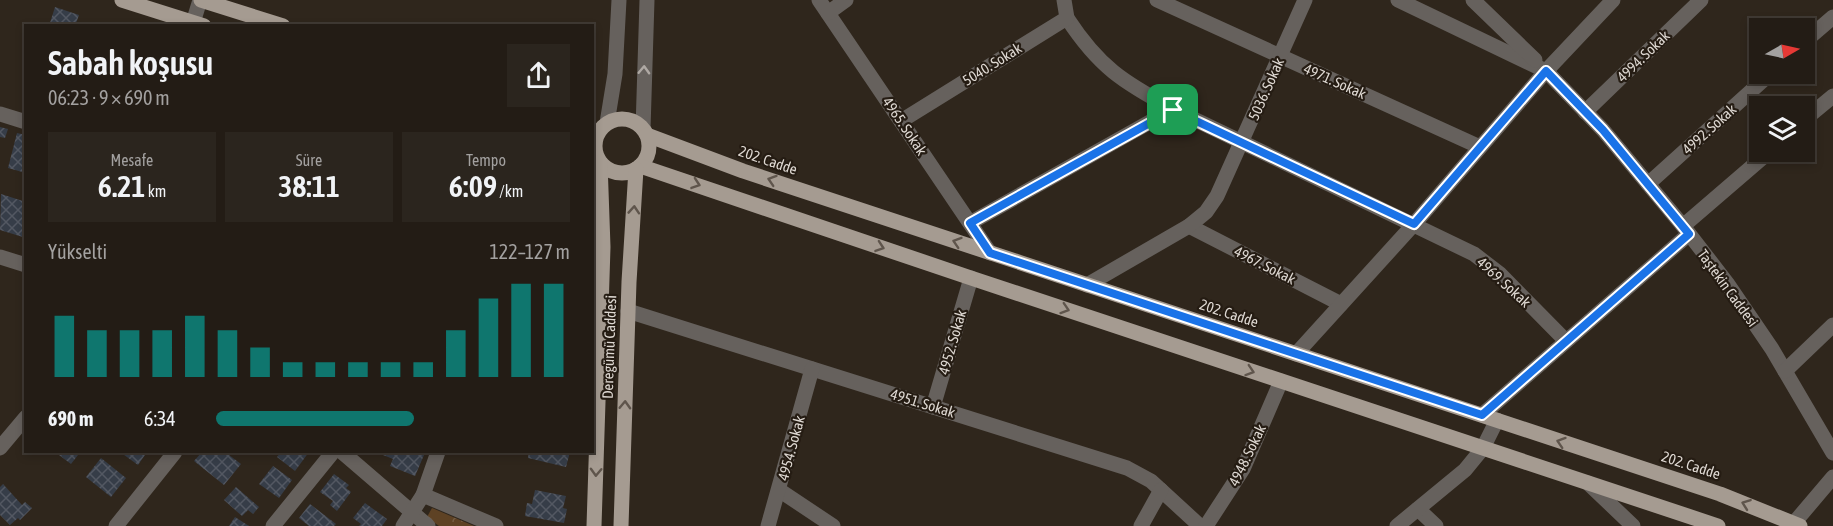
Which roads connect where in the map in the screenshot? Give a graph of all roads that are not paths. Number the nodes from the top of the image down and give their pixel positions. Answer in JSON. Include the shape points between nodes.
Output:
{"nodes":[{"id":1,"x":122,"y":0,"type":"edge"},
{"id":2,"x":201,"y":0,"type":"edge"},
{"id":3,"x":619,"y":0,"type":"edge"},
{"id":4,"x":647,"y":0,"type":"edge"},
{"id":5,"x":846,"y":0,"type":"edge"},
{"id":6,"x":1064,"y":0,"type":"edge"},
{"id":7,"x":1157,"y":0,"type":"edge"},
{"id":8,"x":1305,"y":0,"type":"edge"},
{"id":9,"x":1398,"y":0,"type":"edge"},
{"id":10,"x":1473,"y":0,"type":"edge"},
{"id":11,"x":1613,"y":0,"type":"edge"},
{"id":12,"x":1701,"y":0,"type":"edge"},
{"id":13,"x":823,"y":6,"type":"edge"},
{"id":14,"x":1833,"y":16,"type":"edge"},
{"id":15,"x":1067,"y":18,"type":"junction"},
{"id":16,"x":197,"y":24,"type":"edge"},
{"id":17,"x":277,"y":24,"type":"edge"},
{"id":18,"x":1815,"y":32,"type":"edge"},
{"id":19,"x":1281,"y":56,"type":"junction"},
{"id":20,"x":1546,"y":71,"type":"junction"},
{"id":21,"x":1759,"y":84,"type":"edge"},
{"id":22,"x":1833,"y":96,"type":"edge"},
{"id":23,"x":1173,"y":110,"type":"junction"},
{"id":24,"x":1815,"y":111,"type":"edge"},
{"id":25,"x":1585,"y":112,"type":"junction"},
{"id":26,"x":0,"y":114,"type":"edge"},
{"id":27,"x":24,"y":121,"type":"edge"},
{"id":28,"x":901,"y":121,"type":"junction"},
{"id":29,"x":601,"y":123,"type":"edge"},
{"id":30,"x":645,"y":132,"type":"junction"},
{"id":31,"x":1243,"y":143,"type":"junction"},
{"id":32,"x":1480,"y":147,"type":"junction"},
{"id":33,"x":596,"y":158,"type":"edge"},
{"id":34,"x":1758,"y":162,"type":"edge"},
{"id":35,"x":638,"y":167,"type":"junction"},
{"id":36,"x":1648,"y":183,"type":"junction"},
{"id":37,"x":970,"y":223,"type":"junction"},
{"id":38,"x":1414,"y":224,"type":"junction"},
{"id":39,"x":1189,"y":226,"type":"junction"},
{"id":40,"x":1686,"y":230,"type":"junction"},
{"id":41,"x":990,"y":253,"type":"junction"},
{"id":42,"x":0,"y":257,"type":"edge"},
{"id":43,"x":24,"y":264,"type":"edge"},
{"id":44,"x":971,"y":278,"type":"junction"},
{"id":45,"x":1087,"y":285,"type":"junction"},
{"id":46,"x":1341,"y":304,"type":"junction"},
{"id":47,"x":628,"y":311,"type":"junction"},
{"id":48,"x":1833,"y":325,"type":"edge"},
{"id":49,"x":1566,"y":341,"type":"junction"},
{"id":50,"x":1296,"y":354,"type":"junction"},
{"id":51,"x":812,"y":369,"type":"junction"},
{"id":52,"x":1785,"y":370,"type":"junction"},
{"id":53,"x":1281,"y":381,"type":"junction"},
{"id":54,"x":933,"y":407,"type":"junction"},
{"id":55,"x":1482,"y":415,"type":"junction"},
{"id":56,"x":24,"y":419,"type":"edge"},
{"id":57,"x":1497,"y":420,"type":"junction"},
{"id":58,"x":0,"y":448,"type":"edge"},
{"id":59,"x":1483,"y":448,"type":"junction"},
{"id":60,"x":1832,"y":450,"type":"edge"},
{"id":61,"x":174,"y":453,"type":"edge"},
{"id":62,"x":332,"y":453,"type":"edge"},
{"id":63,"x":343,"y":453,"type":"edge"},
{"id":64,"x":438,"y":453,"type":"edge"},
{"id":65,"x":1833,"y":477,"type":"edge"},
{"id":66,"x":1588,"y":483,"type":"junction"},
{"id":67,"x":779,"y":490,"type":"junction"},
{"id":68,"x":1161,"y":490,"type":"junction"},
{"id":69,"x":423,"y":495,"type":"junction"},
{"id":70,"x":1418,"y":509,"type":"junction"},
{"id":71,"x":413,"y":513,"type":"junction"},
{"id":72,"x":1797,"y":524,"type":"edge"},
{"id":73,"x":116,"y":526,"type":"edge"},
{"id":74,"x":273,"y":526,"type":"edge"},
{"id":75,"x":403,"y":526,"type":"edge"},
{"id":76,"x":428,"y":526,"type":"edge"},
{"id":77,"x":496,"y":526,"type":"edge"},
{"id":78,"x":594,"y":526,"type":"edge"},
{"id":79,"x":621,"y":526,"type":"edge"},
{"id":80,"x":768,"y":526,"type":"edge"},
{"id":81,"x":833,"y":526,"type":"edge"},
{"id":82,"x":1141,"y":526,"type":"edge"},
{"id":83,"x":1200,"y":526,"type":"edge"},
{"id":84,"x":1206,"y":526,"type":"edge"},
{"id":85,"x":1397,"y":526,"type":"edge"},
{"id":86,"x":1436,"y":526,"type":"edge"},
{"id":87,"x":1633,"y":526,"type":"edge"},
{"id":88,"x":1718,"y":526,"type":"edge"}],
"edges":[{"from":1,"to":16,"type":"main road"},
{"from":2,"to":16,"type":"street"},
{"from":2,"to":17,"type":"main road"},
{"from":3,"to":29,"type":"street","via":[[615,74]]},
{"from":30,"to":4,"type":"street","one_way":true},
{"from":5,"to":13,"type":"street"},
{"from":6,"to":15,"type":"street"},
{"from":7,"to":19,"type":"street","name":"4971. Sokak"},
{"from":8,"to":19,"type":"street","name":"5036. Sokak"},
{"from":9,"to":20,"type":"street","name":"Taştekin Caddesi"},
{"from":10,"to":20,"type":"street"},
{"from":11,"to":20,"type":"street"},
{"from":12,"to":25,"type":"street","name":"4994. Sokak"},
{"from":13,"to":28,"type":"street","name":"4965. Sokak"},
{"from":14,"to":18,"type":"street"},
{"from":15,"to":23,"type":"street","name":"4969. Sokak","via":[[1090,51],[1109,69]]},
{"from":15,"to":28,"type":"street","name":"5040. Sokak"},
{"from":19,"to":31,"type":"street","name":"5036. Sokak"},
{"from":19,"to":32,"type":"street","name":"4971. Sokak"},
{"from":20,"to":25,"type":"street","name":"Taştekin Caddesi"},
{"from":20,"to":32,"type":"street"},
{"from":21,"to":36,"type":"street","name":"4992. Sokak"},
{"from":22,"to":24,"type":"street"},
{"from":23,"to":31,"type":"street","name":"4969. Sokak"},
{"from":23,"to":37,"type":"street"},
{"from":25,"to":36,"type":"street","name":"Taştekin Caddesi"},
{"from":26,"to":27,"type":"street"},
{"from":28,"to":37,"type":"street","name":"4965. Sokak"},
{"from":29,"to":30,"type":"main road","via":[[623,118],[632,120]]},
{"from":29,"to":33,"type":"main road","via":[[595,141]]},
{"from":30,"to":35,"type":"main road","via":[[649,152]]},
{"from":41,"to":30,"type":"main road","name":"202. Cadde","one_way":true,"via":[[743,171]]},
{"from":31,"to":38,"type":"street","name":"4969. Sokak"},
{"from":31,"to":39,"type":"street","name":"5036. Sokak","via":[[1212,204]]},
{"from":32,"to":38,"type":"street"},
{"from":33,"to":35,"type":"main road","via":[[611,171],[620,173]]},
{"from":33,"to":78,"type":"main road","name":"Deregümü Caddesi","one_way":true,"via":[[603,247]]},
{"from":34,"to":40,"type":"street"},
{"from":35,"to":44,"type":"main road","one_way":true},
{"from":47,"to":35,"type":"main road","name":"Deregümü Caddesi","one_way":true},
{"from":36,"to":40,"type":"street","name":"Taştekin Caddesi"},
{"from":37,"to":41,"type":"street","name":"4965. Sokak"},
{"from":38,"to":46,"type":"street"},
{"from":38,"to":49,"type":"street","name":"4969. Sokak","via":[[1486,262]]},
{"from":39,"to":45,"type":"street","name":"5036. Sokak"},
{"from":39,"to":46,"type":"street","name":"4967. Sokak"},
{"from":40,"to":49,"type":"street"},
{"from":40,"to":52,"type":"street","name":"Taştekin Caddesi"},
{"from":41,"to":45,"type":"main road","name":"202. Cadde"},
{"from":42,"to":43,"type":"street"},
{"from":44,"to":53,"type":"main road","one_way":true},
{"from":44,"to":54,"type":"street","name":"4952. Sokak"},
{"from":45,"to":50,"type":"main road","name":"202. Cadde"},
{"from":46,"to":50,"type":"street"},
{"from":47,"to":51,"type":"street","name":"4951. Sokak"},
{"from":79,"to":47,"type":"main road","name":"Deregümü Caddesi","one_way":true},
{"from":48,"to":52,"type":"street"},
{"from":49,"to":55,"type":"street"},
{"from":50,"to":55,"type":"main road","name":"202. Cadde"},
{"from":51,"to":54,"type":"street","name":"4951. Sokak"},
{"from":51,"to":67,"type":"street","name":"4954. Sokak"},
{"from":52,"to":60,"type":"street","name":"Taştekin Caddesi"},
{"from":53,"to":59,"type":"main road"},
{"from":53,"to":84,"type":"street","name":"4948. Sokak","via":[[1243,469]]},
{"from":54,"to":68,"type":"street","name":"4951. Sokak","via":[[1127,468]]},
{"from":55,"to":57,"type":"main road","name":"202. Cadde"},
{"from":56,"to":58,"type":"street"},
{"from":57,"to":59,"type":"street"},
{"from":72,"to":57,"type":"main road","name":"202. Cadde","one_way":true,"via":[[1720,494]]},
{"from":59,"to":66,"type":"main road"},
{"from":59,"to":70,"type":"street","via":[[1465,470]]},
{"from":61,"to":73,"type":"street"},
{"from":62,"to":74,"type":"street"},
{"from":63,"to":71,"type":"street"},
{"from":64,"to":69,"type":"street"},
{"from":65,"to":72,"type":"street"},
{"from":66,"to":87,"type":"street"},
{"from":66,"to":88,"type":"main road"},
{"from":67,"to":80,"type":"street","name":"4954. Sokak"},
{"from":67,"to":81,"type":"street"},
{"from":68,"to":82,"type":"street"},
{"from":68,"to":83,"type":"street","name":"4951. Sokak"},
{"from":69,"to":71,"type":"street"},
{"from":69,"to":77,"type":"street"},
{"from":70,"to":85,"type":"street"},
{"from":70,"to":86,"type":"street"},
{"from":71,"to":75,"type":"street"},
{"from":71,"to":76,"type":"street"}]}
